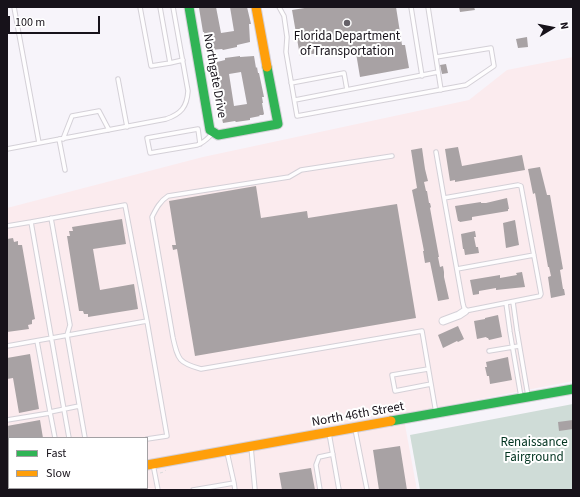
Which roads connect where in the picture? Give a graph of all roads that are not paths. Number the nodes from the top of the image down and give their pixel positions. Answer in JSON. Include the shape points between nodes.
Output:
{"nodes":[{"id":1,"x":14,"y":7,"type":"edge"},
{"id":2,"x":140,"y":7,"type":"edge"},
{"id":3,"x":160,"y":7,"type":"edge"},
{"id":4,"x":173,"y":7,"type":"edge"},
{"id":5,"x":189,"y":7,"type":"edge"},
{"id":6,"x":256,"y":7,"type":"edge"},
{"id":7,"x":279,"y":7,"type":"edge"},
{"id":8,"x":411,"y":7,"type":"edge"},
{"id":9,"x":428,"y":7,"type":"edge"},
{"id":10,"x":436,"y":58,"type":"junction"},
{"id":11,"x":183,"y":60,"type":"junction"},
{"id":12,"x":170,"y":63,"type":"junction"},
{"id":13,"x":438,"y":72,"type":"junction"},
{"id":14,"x":422,"y":76,"type":"junction"},
{"id":15,"x":118,"y":79,"type":"dead end"},
{"id":16,"x":291,"y":83,"type":"junction"},
{"id":17,"x":347,"y":90,"type":"junction"},
{"id":18,"x":441,"y":90,"type":"junction"},
{"id":19,"x":294,"y":100,"type":"junction"},
{"id":20,"x":127,"y":127,"type":"junction"},
{"id":21,"x":109,"y":130,"type":"junction"},
{"id":22,"x":214,"y":132,"type":"junction"},
{"id":23,"x":61,"y":139,"type":"junction"},
{"id":24,"x":39,"y":143,"type":"junction"},
{"id":25,"x":200,"y":144,"type":"junction"},
{"id":26,"x":7,"y":149,"type":"edge"},
{"id":27,"x":436,"y":152,"type":"dead end"},
{"id":28,"x":392,"y":156,"type":"dead end"},
{"id":29,"x":65,"y":170,"type":"dead end"},
{"id":30,"x":444,"y":198,"type":"junction"},
{"id":31,"x":51,"y":218,"type":"junction"},
{"id":32,"x":32,"y":222,"type":"junction"},
{"id":33,"x":7,"y":226,"type":"edge"},
{"id":34,"x":534,"y":255,"type":"junction"},
{"id":35,"x":457,"y":269,"type":"junction"},
{"id":36,"x":513,"y":302,"type":"junction"},
{"id":37,"x":506,"y":303,"type":"junction"},
{"id":38,"x":465,"y":311,"type":"junction"},
{"id":39,"x":147,"y":321,"type":"junction"},
{"id":40,"x":443,"y":321,"type":"dead end"},
{"id":41,"x":67,"y":335,"type":"junction"},
{"id":42,"x":52,"y":338,"type":"junction"},
{"id":43,"x":37,"y":341,"type":"junction"},
{"id":44,"x":7,"y":346,"type":"edge"},
{"id":45,"x":519,"y":346,"type":"junction"},
{"id":46,"x":512,"y":347,"type":"junction"},
{"id":47,"x":489,"y":351,"type":"dead end"},
{"id":48,"x":428,"y":369,"type":"junction"},
{"id":49,"x":431,"y":384,"type":"junction"},
{"id":50,"x":573,"y":389,"type":"edge"},
{"id":51,"x":525,"y":398,"type":"junction"},
{"id":52,"x":79,"y":406,"type":"junction"},
{"id":53,"x":64,"y":409,"type":"junction"},
{"id":54,"x":50,"y":412,"type":"junction"},
{"id":55,"x":436,"y":414,"type":"junction"},
{"id":56,"x":7,"y":420,"type":"edge"},
{"id":57,"x":355,"y":428,"type":"junction"},
{"id":58,"x":329,"y":433,"type":"junction"},
{"id":59,"x":55,"y":437,"type":"edge"},
{"id":60,"x":69,"y":437,"type":"edge"},
{"id":61,"x":85,"y":437,"type":"edge"},
{"id":62,"x":148,"y":439,"type":"edge"},
{"id":63,"x":251,"y":447,"type":"junction"},
{"id":64,"x":227,"y":451,"type":"junction"},
{"id":65,"x":333,"y":454,"type":"junction"},
{"id":66,"x":150,"y":465,"type":"edge"},
{"id":67,"x":234,"y":484,"type":"junction"},
{"id":68,"x":213,"y":488,"type":"edge"},
{"id":69,"x":158,"y":490,"type":"edge"},
{"id":70,"x":193,"y":490,"type":"edge"},
{"id":71,"x":235,"y":490,"type":"edge"},
{"id":72,"x":255,"y":490,"type":"edge"},
{"id":73,"x":320,"y":490,"type":"edge"},
{"id":74,"x":339,"y":490,"type":"edge"},
{"id":75,"x":367,"y":490,"type":"edge"}],
"edges":[{"from":1,"to":24,"type":"lane"},
{"from":2,"to":12,"type":"lane","via":[[151,66]]},
{"from":3,"to":12,"type":"lane"},
{"from":4,"to":11,"type":"lane"},
{"from":5,"to":22,"type":"street","name":"Northgate Drive","via":[[210,130]]},
{"from":6,"to":22,"type":"street","name":"Northgate Drive","via":[[278,124],[218,135]]},
{"from":7,"to":16,"type":"lane","via":[[284,16]]},
{"from":8,"to":14,"type":"lane"},
{"from":9,"to":10,"type":"lane"},
{"from":10,"to":13,"type":"lane"},
{"from":10,"to":18,"type":"lane","via":[[491,48],[494,66],[466,86]]},
{"from":11,"to":12,"type":"lane"},
{"from":11,"to":20,"type":"lane","via":[[188,99],[181,111],[166,119]]},
{"from":13,"to":14,"type":"lane"},
{"from":13,"to":18,"type":"lane"},
{"from":14,"to":17,"type":"lane"},
{"from":15,"to":20,"type":"lane"},
{"from":16,"to":17,"type":"lane","via":[[344,73]]},
{"from":16,"to":19,"type":"lane"},
{"from":17,"to":19,"type":"lane"},
{"from":18,"to":19,"type":"lane","via":[[297,116]]},
{"from":20,"to":21,"type":"lane"},
{"from":21,"to":23,"type":"lane"},
{"from":21,"to":23,"type":"lane","via":[[99,111],[72,116]]},
{"from":22,"to":25,"type":"lane"},
{"from":23,"to":24,"type":"lane"},
{"from":23,"to":29,"type":"lane"},
{"from":24,"to":26,"type":"lane"},
{"from":25,"to":25,"type":"lane","via":[[150,153],[147,138],[198,129]]},
{"from":27,"to":30,"type":"lane"},
{"from":28,"to":48,"type":"lane","via":[[301,170],[290,177],[168,196],[158,205],[152,217],[173,338],[181,362],[201,369],[422,331]]},
{"from":30,"to":34,"type":"lane","via":[[521,186]]},
{"from":30,"to":35,"type":"lane"},
{"from":31,"to":32,"type":"lane"},
{"from":31,"to":39,"type":"lane","via":[[125,205]]},
{"from":31,"to":41,"type":"lane","via":[[70,325]]},
{"from":32,"to":33,"type":"lane"},
{"from":32,"to":42,"type":"lane"},
{"from":34,"to":35,"type":"lane"},
{"from":34,"to":36,"type":"lane","via":[[542,294]]},
{"from":35,"to":38,"type":"lane"},
{"from":36,"to":37,"type":"lane"},
{"from":36,"to":45,"type":"lane"},
{"from":37,"to":38,"type":"lane"},
{"from":37,"to":46,"type":"lane"},
{"from":38,"to":40,"type":"street"},
{"from":39,"to":41,"type":"lane"},
{"from":39,"to":62,"type":"lane","via":[[167,436]]},
{"from":41,"to":42,"type":"lane"},
{"from":41,"to":52,"type":"lane"},
{"from":42,"to":43,"type":"lane"},
{"from":42,"to":53,"type":"lane"},
{"from":43,"to":44,"type":"lane"},
{"from":43,"to":54,"type":"lane"},
{"from":45,"to":46,"type":"lane"},
{"from":45,"to":51,"type":"lane"},
{"from":46,"to":47,"type":"lane"},
{"from":46,"to":51,"type":"lane"},
{"from":48,"to":49,"type":"lane"},
{"from":48,"to":49,"type":"lane","via":[[392,375],[395,391]]},
{"from":49,"to":55,"type":"lane"},
{"from":50,"to":51,"type":"street","name":"North 46th Street"},
{"from":51,"to":55,"type":"street","name":"North 46th Street"},
{"from":52,"to":53,"type":"lane"},
{"from":52,"to":61,"type":"lane"},
{"from":53,"to":54,"type":"lane"},
{"from":53,"to":60,"type":"lane"},
{"from":54,"to":56,"type":"lane"},
{"from":54,"to":59,"type":"lane"},
{"from":55,"to":57,"type":"street","name":"North 46th Street"},
{"from":57,"to":58,"type":"street","name":"North 46th Street"},
{"from":57,"to":75,"type":"lane"},
{"from":58,"to":63,"type":"street","name":"North 46th Street"},
{"from":58,"to":65,"type":"lane"},
{"from":63,"to":64,"type":"street","name":"North 46th Street"},
{"from":63,"to":72,"type":"lane"},
{"from":64,"to":66,"type":"street","name":"North 46th Street"},
{"from":64,"to":67,"type":"lane"},
{"from":65,"to":73,"type":"lane","via":[[319,457],[316,465]]},
{"from":65,"to":74,"type":"lane"},
{"from":66,"to":69,"type":"lane"},
{"from":67,"to":68,"type":"lane"},
{"from":67,"to":71,"type":"lane"},
{"from":68,"to":70,"type":"lane"}]}
